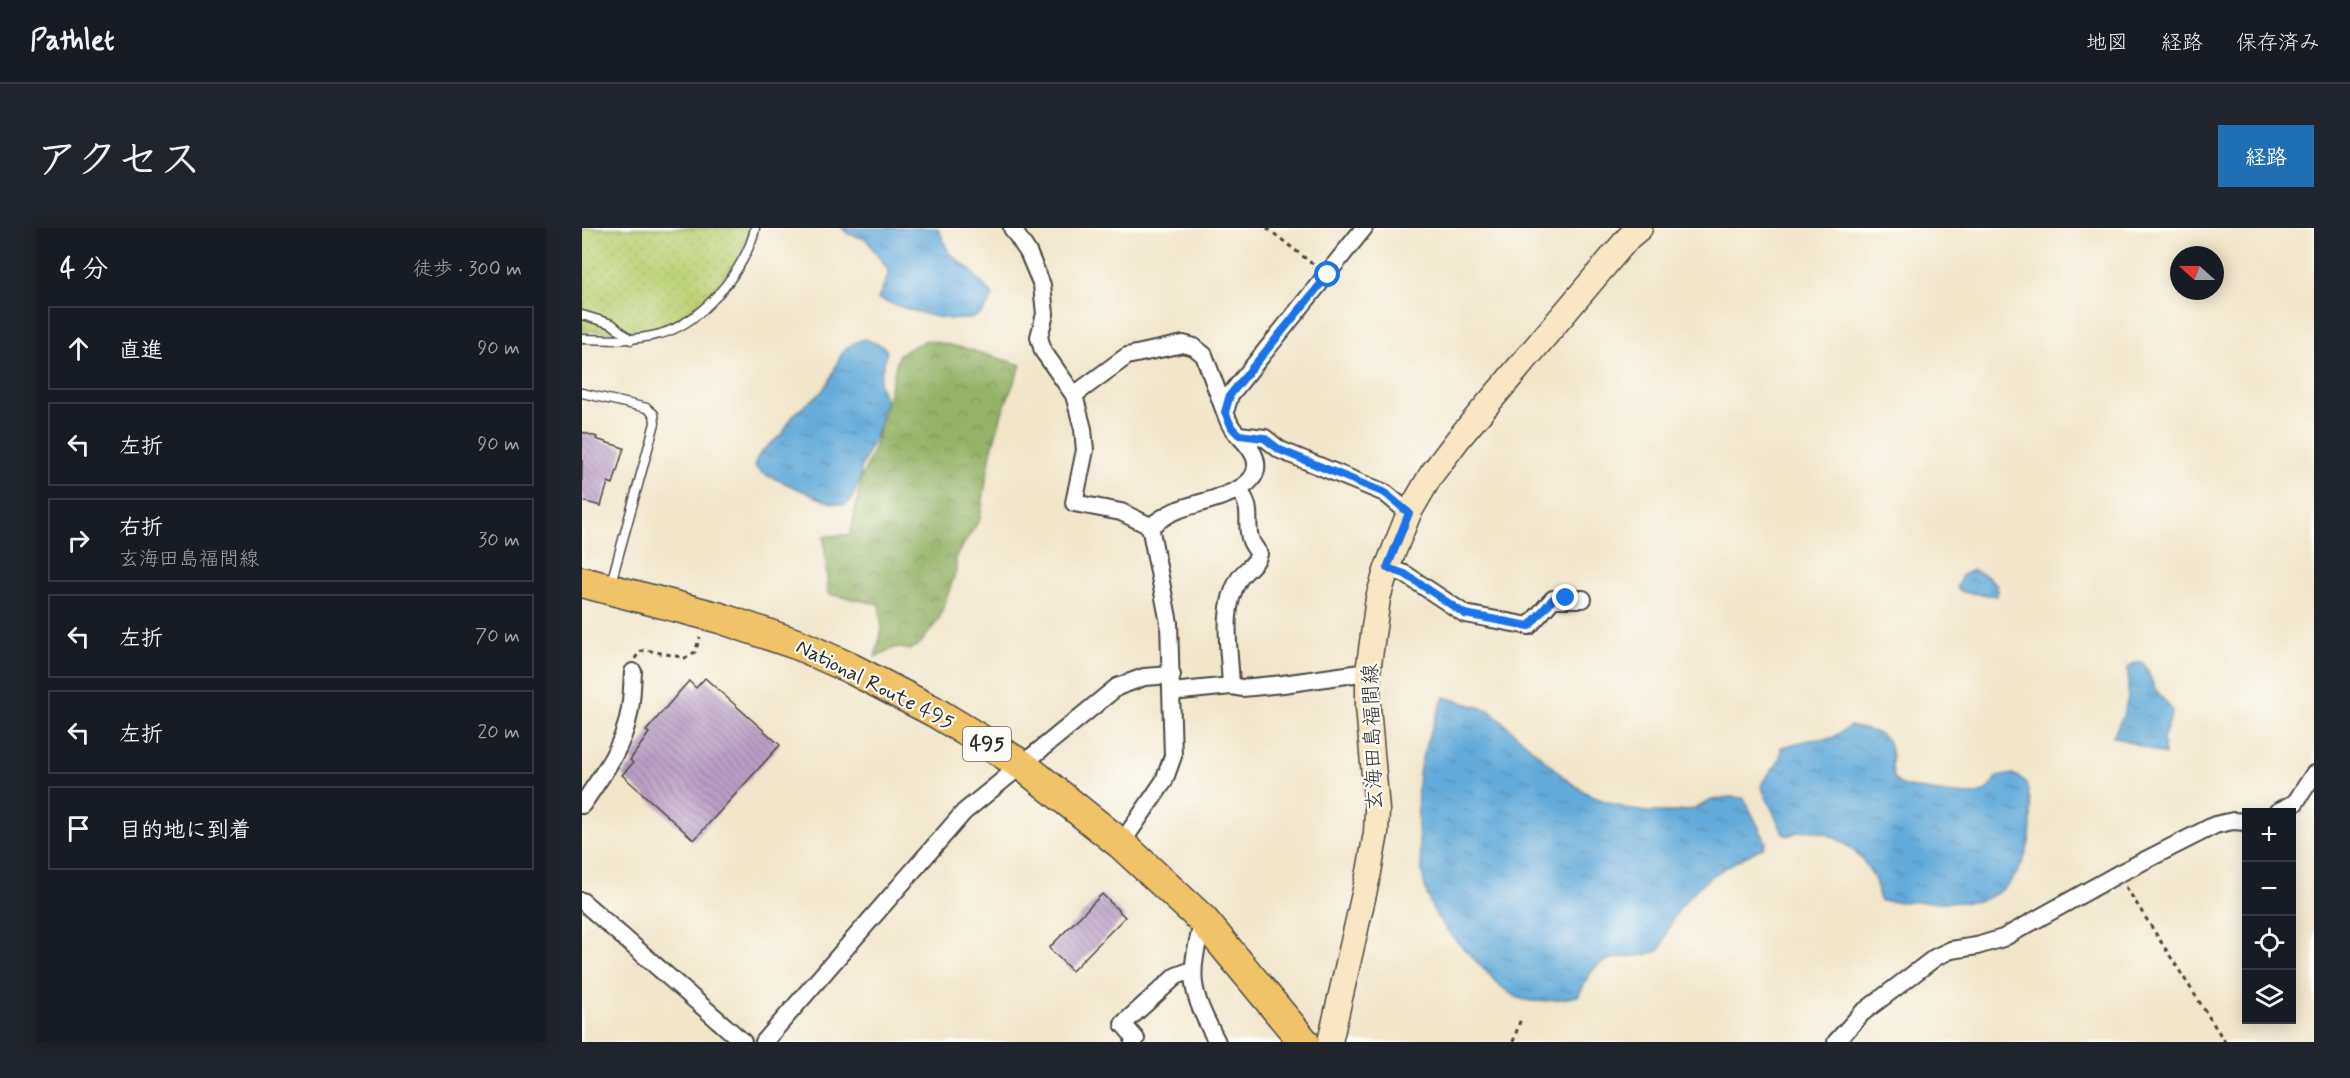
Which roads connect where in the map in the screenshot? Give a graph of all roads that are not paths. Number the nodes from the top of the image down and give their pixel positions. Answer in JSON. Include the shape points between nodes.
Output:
{"nodes":[{"id":1,"x":755,"y":228,"type":"edge"},
{"id":2,"x":1012,"y":228,"type":"edge"},
{"id":3,"x":1364,"y":228,"type":"edge"},
{"id":4,"x":1640,"y":228,"type":"edge"},
{"id":5,"x":582,"y":315,"type":"edge"},
{"id":6,"x":582,"y":339,"type":"edge"},
{"id":7,"x":631,"y":340,"type":"junction"},
{"id":8,"x":582,"y":393,"type":"edge"},
{"id":9,"x":1074,"y":395,"type":"junction"},
{"id":10,"x":1225,"y":412,"type":"junction"},
{"id":11,"x":1239,"y":435,"type":"junction"},
{"id":12,"x":1239,"y":490,"type":"junction"},
{"id":13,"x":1409,"y":513,"type":"junction"},
{"id":14,"x":1150,"y":526,"type":"junction"},
{"id":15,"x":1387,"y":568,"type":"junction"},
{"id":16,"x":596,"y":585,"type":"edge"},
{"id":17,"x":1583,"y":599,"type":"dead end"},
{"id":18,"x":633,"y":672,"type":"road end"},
{"id":19,"x":1368,"y":672,"type":"junction"},
{"id":20,"x":1172,"y":675,"type":"junction"},
{"id":21,"x":1231,"y":686,"type":"junction"},
{"id":22,"x":1172,"y":692,"type":"junction"},
{"id":23,"x":1022,"y":765,"type":"junction"},
{"id":24,"x":2314,"y":774,"type":"edge"},
{"id":25,"x":582,"y":805,"type":"edge"},
{"id":26,"x":2286,"y":808,"type":"edge"},
{"id":27,"x":2242,"y":822,"type":"edge"},
{"id":28,"x":1121,"y":844,"type":"junction"},
{"id":29,"x":582,"y":901,"type":"edge"},
{"id":30,"x":1203,"y":920,"type":"junction"},
{"id":31,"x":1192,"y":970,"type":"junction"},
{"id":32,"x":743,"y":1042,"type":"edge"},
{"id":33,"x":764,"y":1042,"type":"edge"},
{"id":34,"x":1133,"y":1042,"type":"edge"},
{"id":35,"x":1217,"y":1042,"type":"edge"},
{"id":36,"x":1304,"y":1042,"type":"edge"},
{"id":37,"x":1330,"y":1042,"type":"edge"},
{"id":38,"x":1836,"y":1042,"type":"edge"}],
"edges":[{"from":1,"to":7,"type":"lane","via":[[741,265],[717,295],[689,320],[663,334]]},
{"from":2,"to":9,"type":"street","via":[[1042,285],[1045,314],[1039,337],[1043,351]]},
{"from":3,"to":10,"type":"street","via":[[1230,395]]},
{"from":4,"to":13,"type":"main road","name":"玄海田島福間線","via":[[1459,438]]},
{"from":5,"to":7,"type":"lane","via":[[612,324]]},
{"from":6,"to":7,"type":"lane"},
{"from":8,"to":16,"type":"lane","via":[[647,408],[654,414],[655,423]]},
{"from":9,"to":10,"type":"street","via":[[1127,356],[1183,344],[1204,355]]},
{"from":9,"to":14,"type":"street","via":[[1085,450],[1074,503],[1121,512]]},
{"from":10,"to":11,"type":"street"},
{"from":11,"to":12,"type":"street","via":[[1255,458],[1256,468]]},
{"from":11,"to":13,"type":"street","via":[[1264,438],[1280,450],[1385,493]]},
{"from":12,"to":14,"type":"street","via":[[1177,510]]},
{"from":12,"to":21,"type":"street","via":[[1248,508],[1251,541],[1259,554],[1257,562],[1239,579],[1231,597]]},
{"from":13,"to":15,"type":"main road","name":"玄海田島福間線"},
{"from":14,"to":20,"type":"street","via":[[1169,623]]},
{"from":15,"to":17,"type":"street","via":[[1405,574],[1465,614],[1529,626],[1553,599]]},
{"from":15,"to":19,"type":"main road","name":"玄海田島福間線"},
{"from":16,"to":23,"type":"highway","name":"National Route 495","number":"495","via":[[720,618],[799,645],[925,707]]},
{"from":18,"to":25,"type":"street","via":[[626,729],[609,765]]},
{"from":19,"to":21,"type":"street","via":[[1282,684]]},
{"from":19,"to":37,"type":"main road","name":"玄海田島福間線","via":[[1376,833]]},
{"from":20,"to":22,"type":"street"},
{"from":20,"to":23,"type":"street","via":[[1144,677],[1117,687]]},
{"from":21,"to":22,"type":"street"},
{"from":22,"to":28,"type":"street","via":[[1173,756],[1164,780]]},
{"from":23,"to":28,"type":"highway","name":"National Route 495","number":"495"},
{"from":23,"to":33,"type":"street","via":[[964,812]]},
{"from":24,"to":26,"type":"street","via":[[2295,803]]},
{"from":27,"to":38,"type":"street","via":[[2215,825],[2003,938],[1936,957],[1862,1013]]},
{"from":28,"to":30,"type":"highway","name":"National Route 495","number":"495"},
{"from":29,"to":32,"type":"street"},
{"from":30,"to":31,"type":"street"},
{"from":30,"to":36,"type":"highway","name":"National Route 495","number":"495"},
{"from":31,"to":34,"type":"street","via":[[1176,976],[1123,1024],[1136,1039]]},
{"from":31,"to":35,"type":"street","via":[[1198,1005]]}]}
